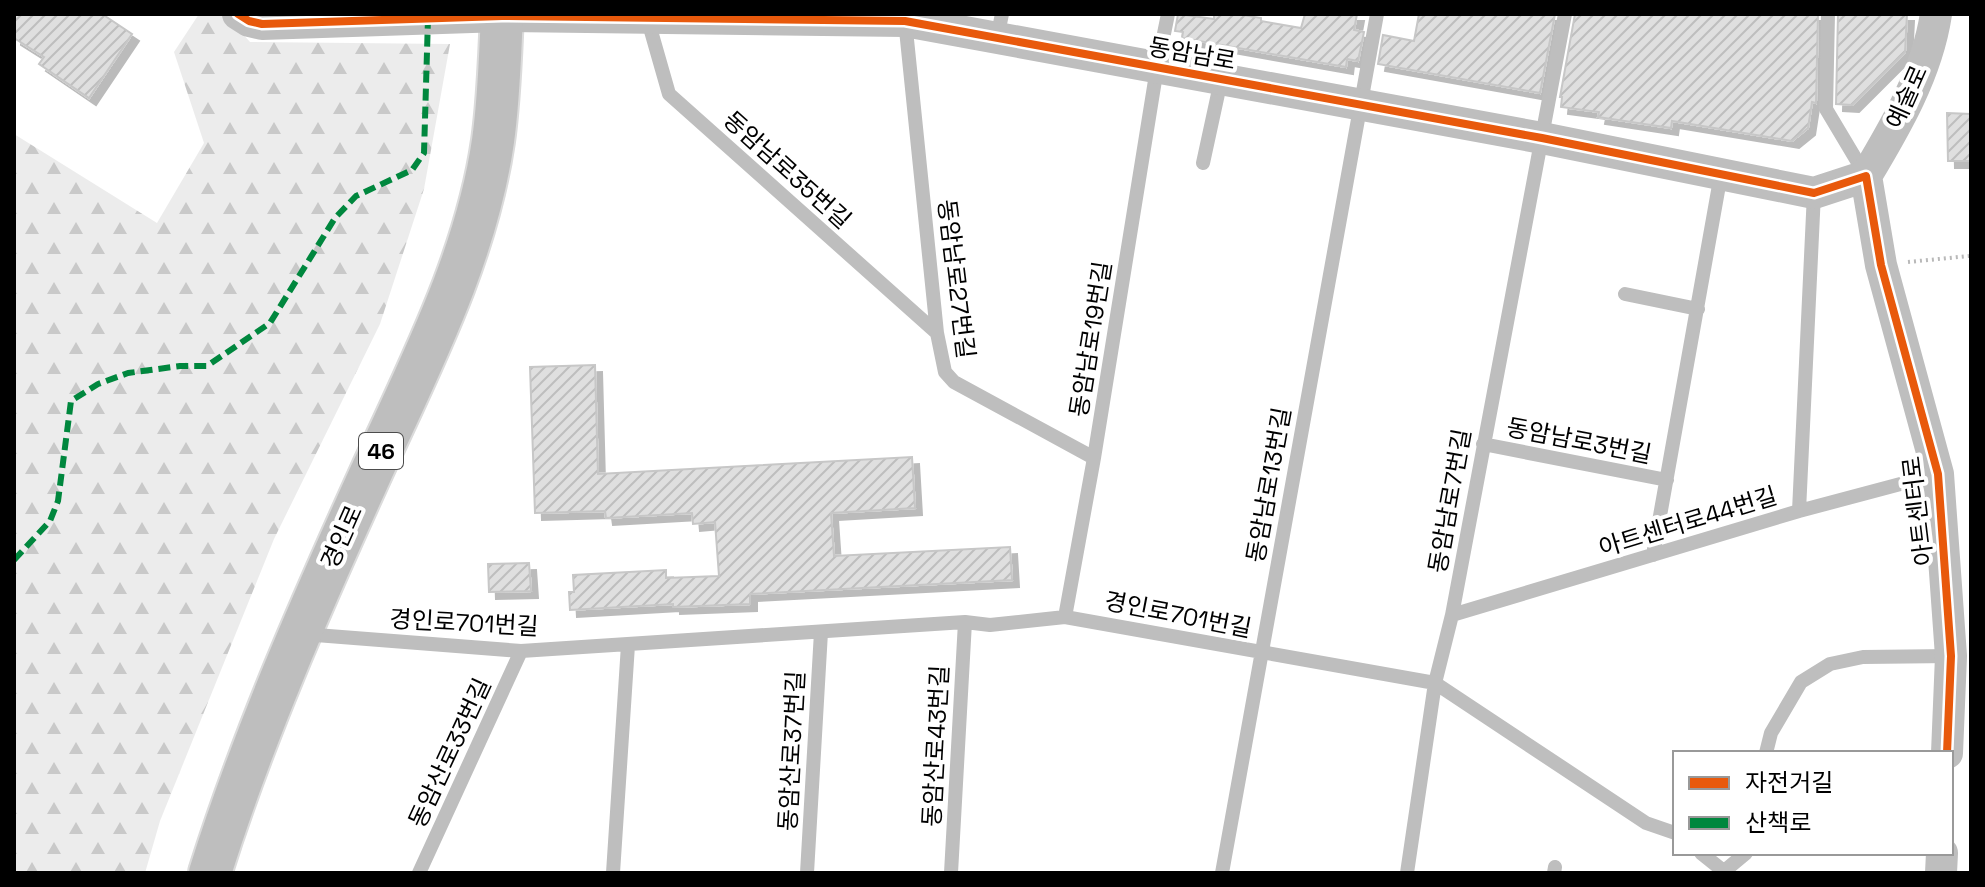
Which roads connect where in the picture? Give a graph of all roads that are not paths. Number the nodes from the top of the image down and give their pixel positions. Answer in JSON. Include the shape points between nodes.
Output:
{"nodes":[{"id":1,"x":238,"y":14,"type":"edge"},
{"id":2,"x":1168,"y":14,"type":"edge"},
{"id":3,"x":1377,"y":14,"type":"edge"},
{"id":4,"x":1565,"y":14,"type":"edge"},
{"id":5,"x":1828,"y":14,"type":"edge"},
{"id":6,"x":1936,"y":14,"type":"edge"},
{"id":7,"x":502,"y":15,"type":"edge"},
{"id":8,"x":647,"y":16,"type":"junction"},
{"id":9,"x":733,"y":16,"type":"edge"},
{"id":10,"x":905,"y":17,"type":"edge"},
{"id":11,"x":1000,"y":26,"type":"edge"},
{"id":12,"x":1157,"y":68,"type":"junction"},
{"id":13,"x":1221,"y":80,"type":"junction"},
{"id":14,"x":1361,"y":105,"type":"junction"},
{"id":15,"x":1542,"y":138,"type":"junction"},
{"id":16,"x":1203,"y":163,"type":"dead end"},
{"id":17,"x":1721,"y":173,"type":"junction"},
{"id":18,"x":1866,"y":176,"type":"junction"},
{"id":19,"x":1814,"y":193,"type":"junction"},
{"id":20,"x":1625,"y":294,"type":"dead end"},
{"id":21,"x":1698,"y":309,"type":"junction"},
{"id":22,"x":937,"y":333,"type":"junction"},
{"id":23,"x":1483,"y":444,"type":"junction"},
{"id":24,"x":1094,"y":458,"type":"junction"},
{"id":25,"x":1938,"y":474,"type":"junction"},
{"id":26,"x":1667,"y":480,"type":"junction"},
{"id":27,"x":1799,"y":511,"type":"junction"},
{"id":28,"x":1653,"y":555,"type":"junction"},
{"id":29,"x":1452,"y":615,"type":"junction"},
{"id":30,"x":1065,"y":617,"type":"junction"},
{"id":31,"x":965,"y":622,"type":"junction"},
{"id":32,"x":821,"y":632,"type":"junction"},
{"id":33,"x":298,"y":634,"type":"junction"},
{"id":34,"x":628,"y":645,"type":"junction"},
{"id":35,"x":521,"y":651,"type":"junction"},
{"id":36,"x":1260,"y":653,"type":"junction"},
{"id":37,"x":1951,"y":656,"type":"junction"},
{"id":38,"x":1435,"y":683,"type":"junction"},
{"id":39,"x":1766,"y":751,"type":"edge"},
{"id":40,"x":1947,"y":751,"type":"edge"},
{"id":41,"x":1673,"y":832,"type":"edge"},
{"id":42,"x":1703,"y":855,"type":"edge"},
{"id":43,"x":1744,"y":855,"type":"edge"},
{"id":44,"x":1724,"y":872,"type":"edge"},
{"id":45,"x":210,"y":873,"type":"edge"},
{"id":46,"x":419,"y":873,"type":"edge"},
{"id":47,"x":613,"y":873,"type":"edge"},
{"id":48,"x":807,"y":873,"type":"edge"},
{"id":49,"x":951,"y":873,"type":"edge"},
{"id":50,"x":1222,"y":873,"type":"edge"},
{"id":51,"x":1407,"y":873,"type":"edge"}],
"edges":[{"from":1,"to":7,"type":"street","name":"동암남로","via":[[262,24]]},
{"from":2,"to":12,"type":"lane","name":"동암남로19번길"},
{"from":3,"to":14,"type":"lane","name":"동암남로13번길"},
{"from":4,"to":15,"type":"lane","name":"동암남로7번길"},
{"from":5,"to":18,"type":"lane","via":[[1826,109]]},
{"from":6,"to":18,"type":"street","name":"예술로","via":[[1915,84]]},
{"from":7,"to":8,"type":"street","name":"동암남로"},
{"from":7,"to":33,"type":"main road","name":"경인로","number":"46","via":[[493,141],[452,295]]},
{"from":8,"to":9,"type":"street","name":"동암남로"},
{"from":8,"to":22,"type":"lane","name":"동암남로35번길","via":[[669,94]]},
{"from":9,"to":10,"type":"street","name":"동암남로"},
{"from":10,"to":11,"type":"street","name":"동암남로"},
{"from":10,"to":22,"type":"lane","name":"동암남로27번길"},
{"from":11,"to":12,"type":"street","name":"동암남로"},
{"from":12,"to":13,"type":"street","name":"동암남로"},
{"from":12,"to":24,"type":"lane","name":"동암남로19번길"},
{"from":13,"to":14,"type":"street","name":"동암남로"},
{"from":13,"to":16,"type":"lane","name":"동암남로"},
{"from":14,"to":15,"type":"street","name":"동암남로"},
{"from":14,"to":36,"type":"lane","name":"동암남로13번길"},
{"from":15,"to":17,"type":"street","name":"동암남로"},
{"from":15,"to":23,"type":"lane","name":"동암남로7번길"},
{"from":17,"to":19,"type":"street","name":"동암남로"},
{"from":17,"to":21,"type":"lane","name":"동암남로3번길"},
{"from":18,"to":19,"type":"street"},
{"from":18,"to":25,"type":"street","name":"아트센터로","via":[[1881,265]]},
{"from":19,"to":27,"type":"lane"},
{"from":20,"to":21,"type":"lane"},
{"from":21,"to":26,"type":"lane","name":"동암남로3번길"},
{"from":22,"to":24,"type":"lane","name":"동암남로27번길","via":[[945,372],[954,382]]},
{"from":23,"to":26,"type":"lane","name":"동암남로3번길"},
{"from":23,"to":29,"type":"lane","name":"동암남로7번길"},
{"from":24,"to":30,"type":"lane","name":"동암남로19번길"},
{"from":25,"to":27,"type":"lane","name":"아트센터로44번길"},
{"from":25,"to":37,"type":"street","name":"아트센터로"},
{"from":26,"to":28,"type":"lane","name":"동암남로3번길"},
{"from":27,"to":28,"type":"lane","name":"아트센터로44번길"},
{"from":28,"to":29,"type":"lane","name":"아트센터로44번길"},
{"from":29,"to":38,"type":"lane","name":"동암남로7번길"},
{"from":30,"to":31,"type":"lane","name":"경인로701번길","via":[[990,625]]},
{"from":30,"to":36,"type":"lane","name":"경인로701번길"},
{"from":31,"to":32,"type":"lane","name":"경인로701번길"},
{"from":31,"to":49,"type":"lane","name":"동암산로43번길"},
{"from":32,"to":34,"type":"lane","name":"경인로701번길"},
{"from":32,"to":48,"type":"lane","name":"동암산로37번길"},
{"from":33,"to":35,"type":"lane","name":"경인로701번길"},
{"from":33,"to":45,"type":"main road","name":"경인로","number":"46"},
{"from":34,"to":35,"type":"lane","name":"경인로701번길"},
{"from":34,"to":47,"type":"lane"},
{"from":35,"to":46,"type":"lane","name":"동암산로33번길"},
{"from":36,"to":38,"type":"lane","name":"경인로701번길"},
{"from":36,"to":50,"type":"lane","name":"동암남로13번길"},
{"from":37,"to":39,"type":"lane","via":[[1863,657],[1830,664],[1801,682],[1771,733]]},
{"from":37,"to":40,"type":"street","name":"아트센터로"},
{"from":38,"to":41,"type":"lane","name":"경인로701번길","via":[[1646,823]]},
{"from":38,"to":51,"type":"lane","name":"동암남로7번길"},
{"from":42,"to":44,"type":"lane"},
{"from":43,"to":44,"type":"lane"}]}
